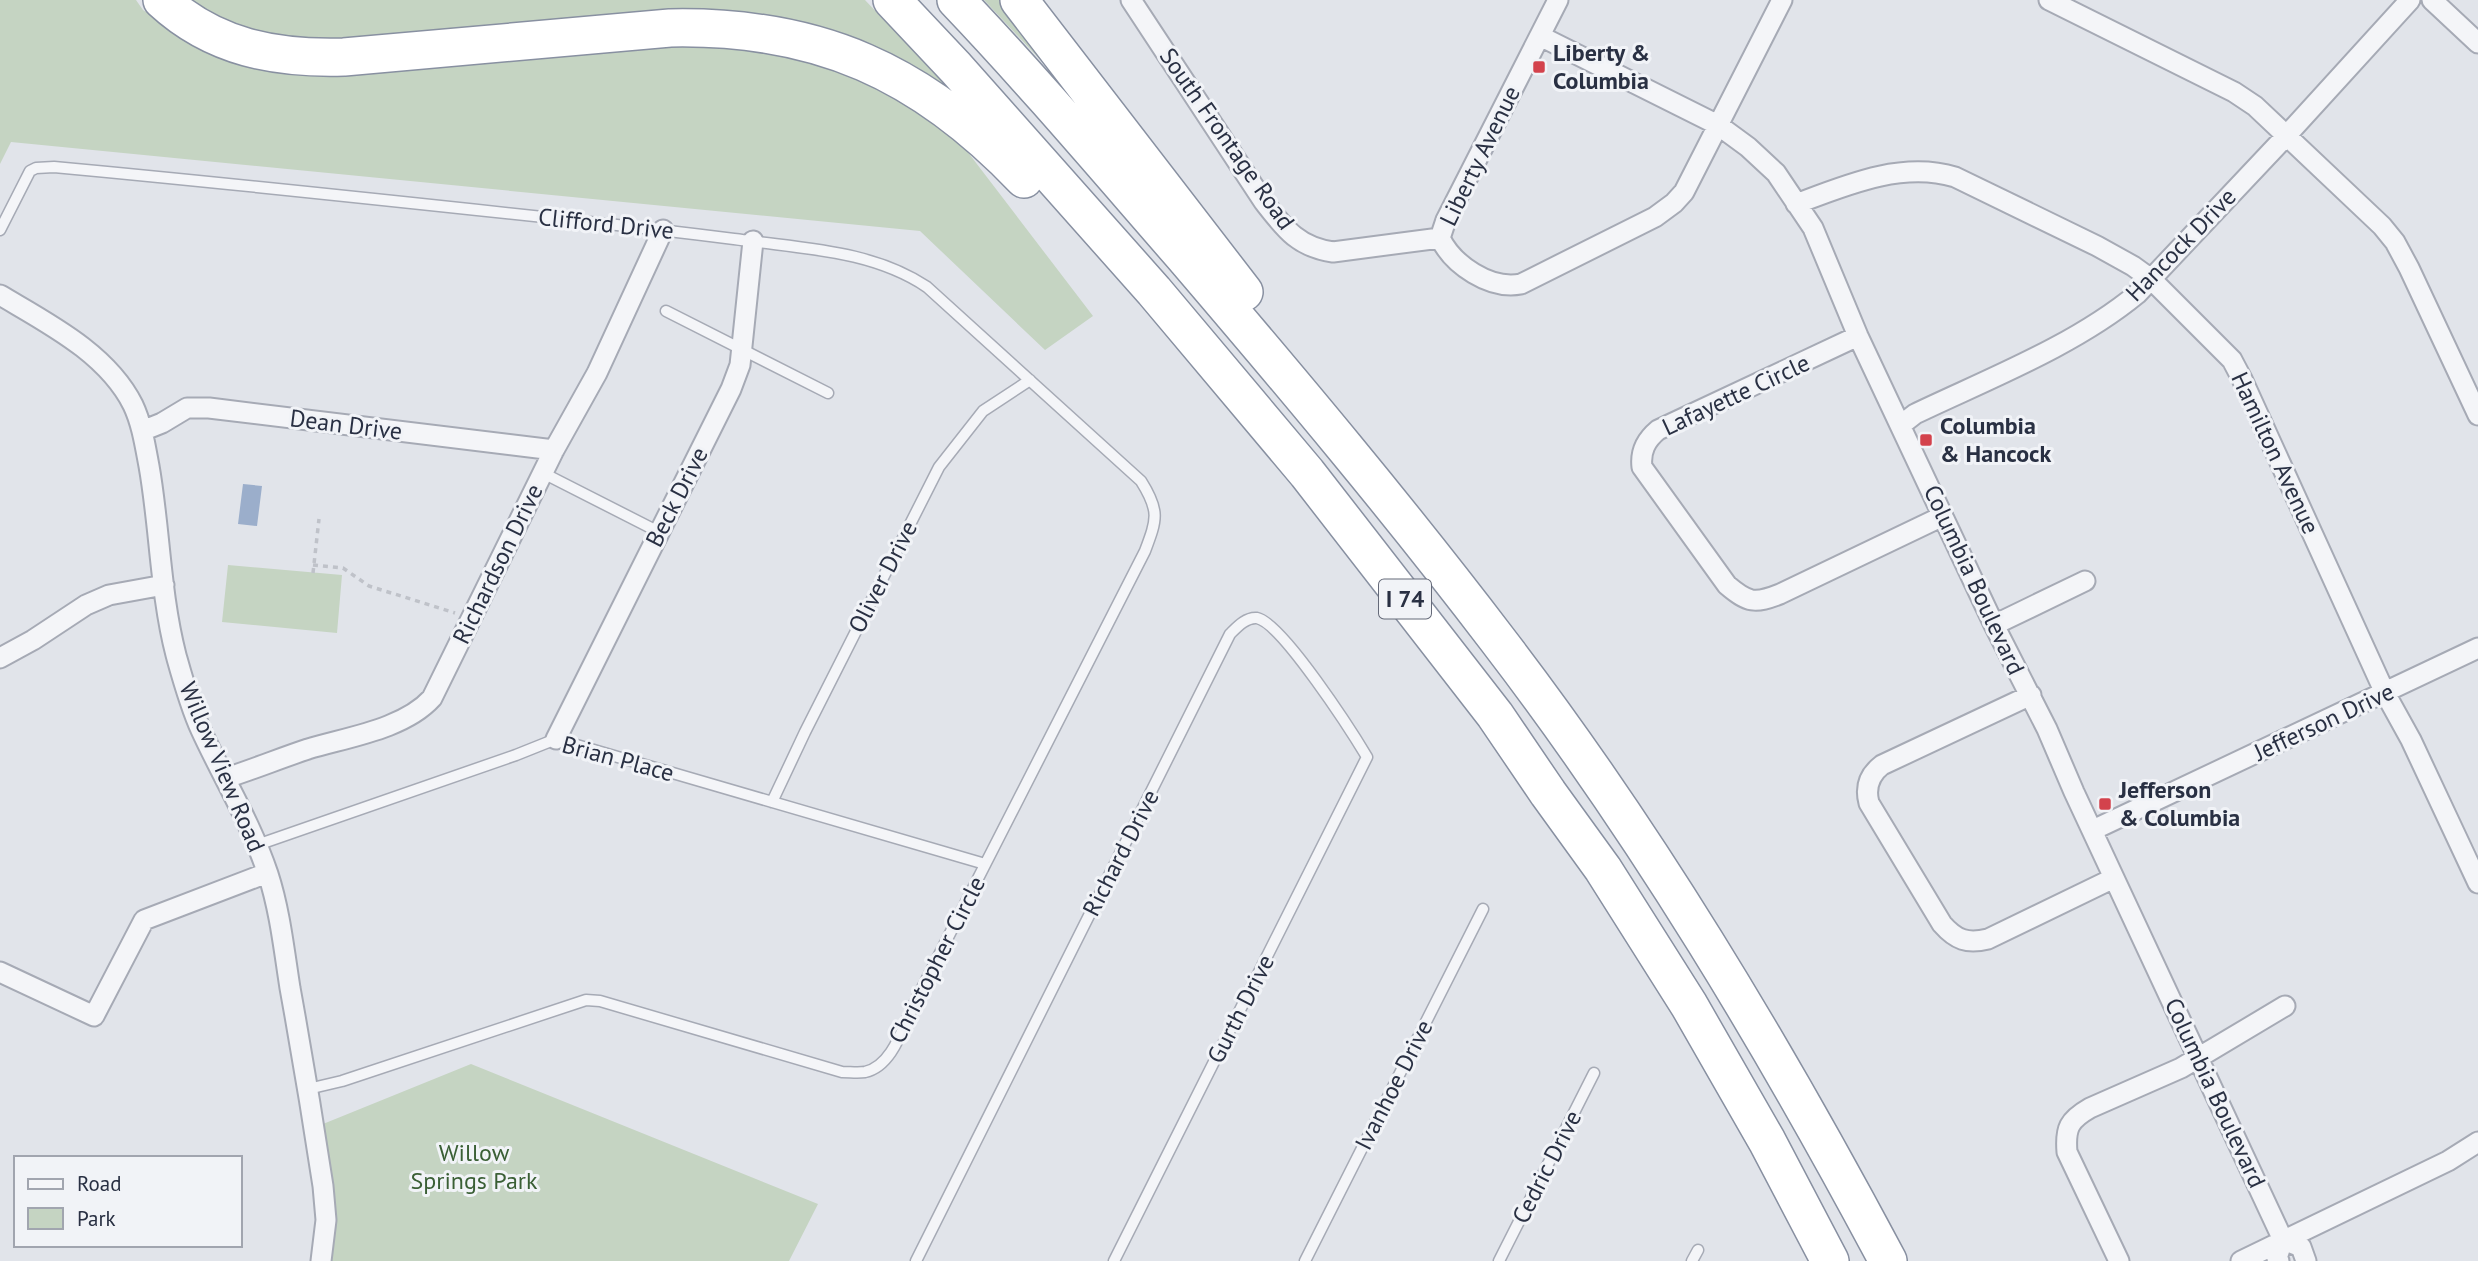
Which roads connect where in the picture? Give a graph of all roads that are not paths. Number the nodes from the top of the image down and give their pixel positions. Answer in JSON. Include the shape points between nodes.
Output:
{"nodes":[{"id":1,"x":162,"y":0,"type":"edge"},
{"id":2,"x":892,"y":0,"type":"edge"},
{"id":3,"x":956,"y":0,"type":"edge"},
{"id":4,"x":1019,"y":0,"type":"edge"},
{"id":5,"x":1131,"y":0,"type":"edge"},
{"id":6,"x":1558,"y":0,"type":"edge"},
{"id":7,"x":1782,"y":0,"type":"edge"},
{"id":8,"x":2049,"y":0,"type":"edge"},
{"id":9,"x":2410,"y":0,"type":"edge"},
{"id":10,"x":2432,"y":0,"type":"edge"},
{"id":11,"x":1540,"y":36,"type":"junction"},
{"id":12,"x":2478,"y":43,"type":"edge"},
{"id":13,"x":1718,"y":125,"type":"junction"},
{"id":14,"x":2286,"y":136,"type":"junction"},
{"id":15,"x":1796,"y":204,"type":"junction"},
{"id":16,"x":0,"y":230,"type":"edge"},
{"id":17,"x":663,"y":230,"type":"junction"},
{"id":18,"x":1440,"y":238,"type":"junction"},
{"id":19,"x":753,"y":242,"type":"junction"},
{"id":20,"x":2151,"y":279,"type":"junction"},
{"id":21,"x":0,"y":295,"type":"edge"},
{"id":22,"x":666,"y":311,"type":"dead end"},
{"id":23,"x":1858,"y":336,"type":"junction"},
{"id":24,"x":742,"y":348,"type":"junction"},
{"id":25,"x":1030,"y":380,"type":"junction"},
{"id":26,"x":828,"y":393,"type":"dead end"},
{"id":27,"x":2478,"y":415,"type":"edge"},
{"id":28,"x":1901,"y":425,"type":"junction"},
{"id":29,"x":142,"y":431,"type":"junction"},
{"id":30,"x":554,"y":450,"type":"junction"},
{"id":31,"x":542,"y":473,"type":"junction"},
{"id":32,"x":1307,"y":473,"type":"junction"},
{"id":33,"x":1372,"y":481,"type":"junction"},
{"id":34,"x":1153,"y":505,"type":"joint"},
{"id":35,"x":1943,"y":516,"type":"junction"},
{"id":36,"x":659,"y":531,"type":"junction"},
{"id":37,"x":2085,"y":581,"type":"dead end"},
{"id":38,"x":164,"y":585,"type":"junction"},
{"id":39,"x":1994,"y":625,"type":"junction"},
{"id":40,"x":2478,"y":648,"type":"edge"},
{"id":41,"x":0,"y":659,"type":"edge"},
{"id":42,"x":2385,"y":693,"type":"junction"},
{"id":43,"x":2031,"y":695,"type":"junction"},
{"id":44,"x":556,"y":739,"type":"junction"},
{"id":45,"x":1367,"y":757,"type":"joint"},
{"id":46,"x":226,"y":778,"type":"junction"},
{"id":47,"x":772,"y":802,"type":"junction"},
{"id":48,"x":2093,"y":830,"type":"junction"},
{"id":49,"x":257,"y":845,"type":"junction"},
{"id":50,"x":985,"y":864,"type":"junction"},
{"id":51,"x":267,"y":873,"type":"junction"},
{"id":52,"x":2114,"y":878,"type":"junction"},
{"id":53,"x":2478,"y":883,"type":"edge"},
{"id":54,"x":1483,"y":909,"type":"dead end"},
{"id":55,"x":0,"y":972,"type":"edge"},
{"id":56,"x":2285,"y":1006,"type":"dead end"},
{"id":57,"x":2198,"y":1057,"type":"junction"},
{"id":58,"x":1594,"y":1073,"type":"dead end"},
{"id":59,"x":308,"y":1088,"type":"junction"},
{"id":60,"x":2478,"y":1142,"type":"edge"},
{"id":61,"x":2283,"y":1240,"type":"junction"},
{"id":62,"x":1698,"y":1250,"type":"dead end"},
{"id":63,"x":321,"y":1261,"type":"edge"},
{"id":64,"x":916,"y":1261,"type":"edge"},
{"id":65,"x":1114,"y":1261,"type":"edge"},
{"id":66,"x":1305,"y":1261,"type":"edge"},
{"id":67,"x":1499,"y":1261,"type":"edge"},
{"id":68,"x":1692,"y":1261,"type":"edge"},
{"id":69,"x":1830,"y":1261,"type":"edge"},
{"id":70,"x":1888,"y":1261,"type":"edge"},
{"id":71,"x":2119,"y":1261,"type":"edge"},
{"id":72,"x":2241,"y":1261,"type":"edge"},
{"id":73,"x":2279,"y":1261,"type":"edge"},
{"id":74,"x":2306,"y":1261,"type":"edge"}],
"edges":[{"from":1,"to":32,"type":"highway","via":[[220,39],[307,59],[708,27],[753,30],[835,50],[930,97],[1000,153]]},
{"from":2,"to":32,"type":"highway","number":"I 74","via":[[1082,208]]},
{"from":3,"to":33,"type":"highway","number":"I 74","via":[[1092,151]]},
{"from":4,"to":33,"type":"highway","via":[[1267,322]]},
{"from":5,"to":18,"type":"street","name":"South Frontage Road","via":[[1264,202],[1298,240],[1334,252]]},
{"from":6,"to":11,"type":"street","name":"Liberty Avenue"},
{"from":7,"to":13,"type":"street"},
{"from":8,"to":14,"type":"street","via":[[2235,92]]},
{"from":9,"to":14,"type":"street","name":"Hancock Drive"},
{"from":10,"to":12,"type":"street"},
{"from":11,"to":13,"type":"street","name":"Columbia Boulevard"},
{"from":11,"to":18,"type":"street","name":"Liberty Avenue"},
{"from":13,"to":15,"type":"street","name":"Columbia Boulevard","via":[[1776,173]]},
{"from":13,"to":18,"type":"street","via":[[1674,203],[1521,284],[1499,284],[1478,275],[1454,258]]},
{"from":14,"to":20,"type":"street","name":"Hancock Drive"},
{"from":14,"to":27,"type":"street","via":[[2395,242]]},
{"from":15,"to":20,"type":"street","name":"Hamilton Avenue","via":[[1893,174],[1935,171],[2097,246]]},
{"from":15,"to":23,"type":"street","name":"Columbia Boulevard","via":[[1812,228]]},
{"from":16,"to":17,"type":"lane","name":"Clifford Drive","via":[[30,171],[54,167]]},
{"from":17,"to":19,"type":"lane","name":"Clifford Drive"},
{"from":17,"to":30,"type":"street","name":"Richardson Drive","via":[[597,373]]},
{"from":19,"to":24,"type":"street","name":"Beck Drive"},
{"from":19,"to":25,"type":"lane","name":"Clifford Drive","via":[[870,260],[910,275]]},
{"from":20,"to":28,"type":"street","name":"Hancock Drive","via":[[2113,313],[2074,337]]},
{"from":20,"to":42,"type":"street","name":"Hamilton Avenue","via":[[2232,360]]},
{"from":21,"to":29,"type":"street","name":"Willow View Road","via":[[66,336],[108,370],[133,406]]},
{"from":22,"to":24,"type":"lane"},
{"from":23,"to":28,"type":"street","name":"Columbia Boulevard"},
{"from":23,"to":35,"type":"street","name":"Lafayette Circle","via":[[1658,430],[1645,443],[1642,467],[1727,585],[1751,601],[1780,594]]},
{"from":24,"to":26,"type":"lane"},
{"from":24,"to":36,"type":"street","name":"Beck Drive","via":[[731,389]]},
{"from":25,"to":34,"type":"lane","name":"Clifford Drive","via":[[1141,481]]},
{"from":25,"to":47,"type":"lane","name":"Oliver Drive","via":[[983,411],[939,467]]},
{"from":28,"to":35,"type":"street","name":"Columbia Boulevard"},
{"from":29,"to":30,"type":"street","name":"Dean Drive","via":[[187,408],[209,408]]},
{"from":29,"to":38,"type":"street","name":"Willow View Road"},
{"from":30,"to":31,"type":"street","name":"Richardson Drive"},
{"from":31,"to":36,"type":"lane"},
{"from":31,"to":46,"type":"street","name":"Richardson Drive","via":[[432,698],[422,709],[404,720]]},
{"from":32,"to":69,"type":"highway","number":"I 74","via":[[1495,715],[1603,869],[1689,1005]]},
{"from":33,"to":70,"type":"highway","number":"I 74","via":[[1499,641],[1644,848],[1827,1146]]},
{"from":34,"to":50,"type":"lane","name":"Christopher Circle","via":[[1156,524],[1145,551]]},
{"from":35,"to":39,"type":"street","name":"Columbia Boulevard"},
{"from":36,"to":44,"type":"street","name":"Beck Drive"},
{"from":37,"to":39,"type":"street"},
{"from":38,"to":41,"type":"street","via":[[86,604]]},
{"from":38,"to":46,"type":"street","name":"Willow View Road","via":[[187,695]]},
{"from":39,"to":43,"type":"street","name":"Columbia Boulevard"},
{"from":40,"to":42,"type":"street","name":"Jefferson Drive"},
{"from":42,"to":48,"type":"street","name":"Jefferson Drive"},
{"from":42,"to":53,"type":"street","name":"Hamilton Avenue"},
{"from":43,"to":48,"type":"street","name":"Columbia Boulevard"},
{"from":43,"to":52,"type":"street","via":[[1882,765],[1867,785],[1869,803],[1942,923],[1963,941],[1988,939]]},
{"from":44,"to":47,"type":"lane","name":"Brian Place"},
{"from":44,"to":49,"type":"lane","name":"Brian Place"},
{"from":45,"to":64,"type":"lane","name":"Richard Drive","via":[[1341,715],[1269,624],[1251,618],[1230,634]]},
{"from":45,"to":65,"type":"lane","name":"Gurth Drive"},
{"from":46,"to":49,"type":"street","name":"Willow View Road"},
{"from":47,"to":50,"type":"lane","name":"Brian Place"},
{"from":48,"to":52,"type":"street","name":"Columbia Boulevard"},
{"from":49,"to":51,"type":"street","name":"Willow View Road"},
{"from":50,"to":59,"type":"lane","name":"Christopher Circle","via":[[891,1052],[864,1072],[842,1072],[586,1000],[342,1081]]},
{"from":51,"to":55,"type":"street","via":[[144,920],[94,1016]]},
{"from":51,"to":59,"type":"street","name":"Willow View Road"},
{"from":52,"to":57,"type":"street","name":"Columbia Boulevard"},
{"from":54,"to":66,"type":"lane","name":"Ivanhoe Drive"},
{"from":56,"to":57,"type":"street"},
{"from":57,"to":61,"type":"street","name":"Columbia Boulevard"},
{"from":57,"to":71,"type":"street","via":[[2090,1108],[2069,1125],[2067,1152]]},
{"from":58,"to":67,"type":"lane","name":"Cedric Drive"},
{"from":59,"to":63,"type":"street","name":"Willow View Road","via":[[324,1186]]},
{"from":60,"to":61,"type":"street","via":[[2448,1161]]},
{"from":61,"to":72,"type":"street"},
{"from":61,"to":73,"type":"street"},
{"from":61,"to":74,"type":"street","name":"Columbia Boulevard","via":[[2301,1247]]},
{"from":62,"to":68,"type":"lane"}]}
